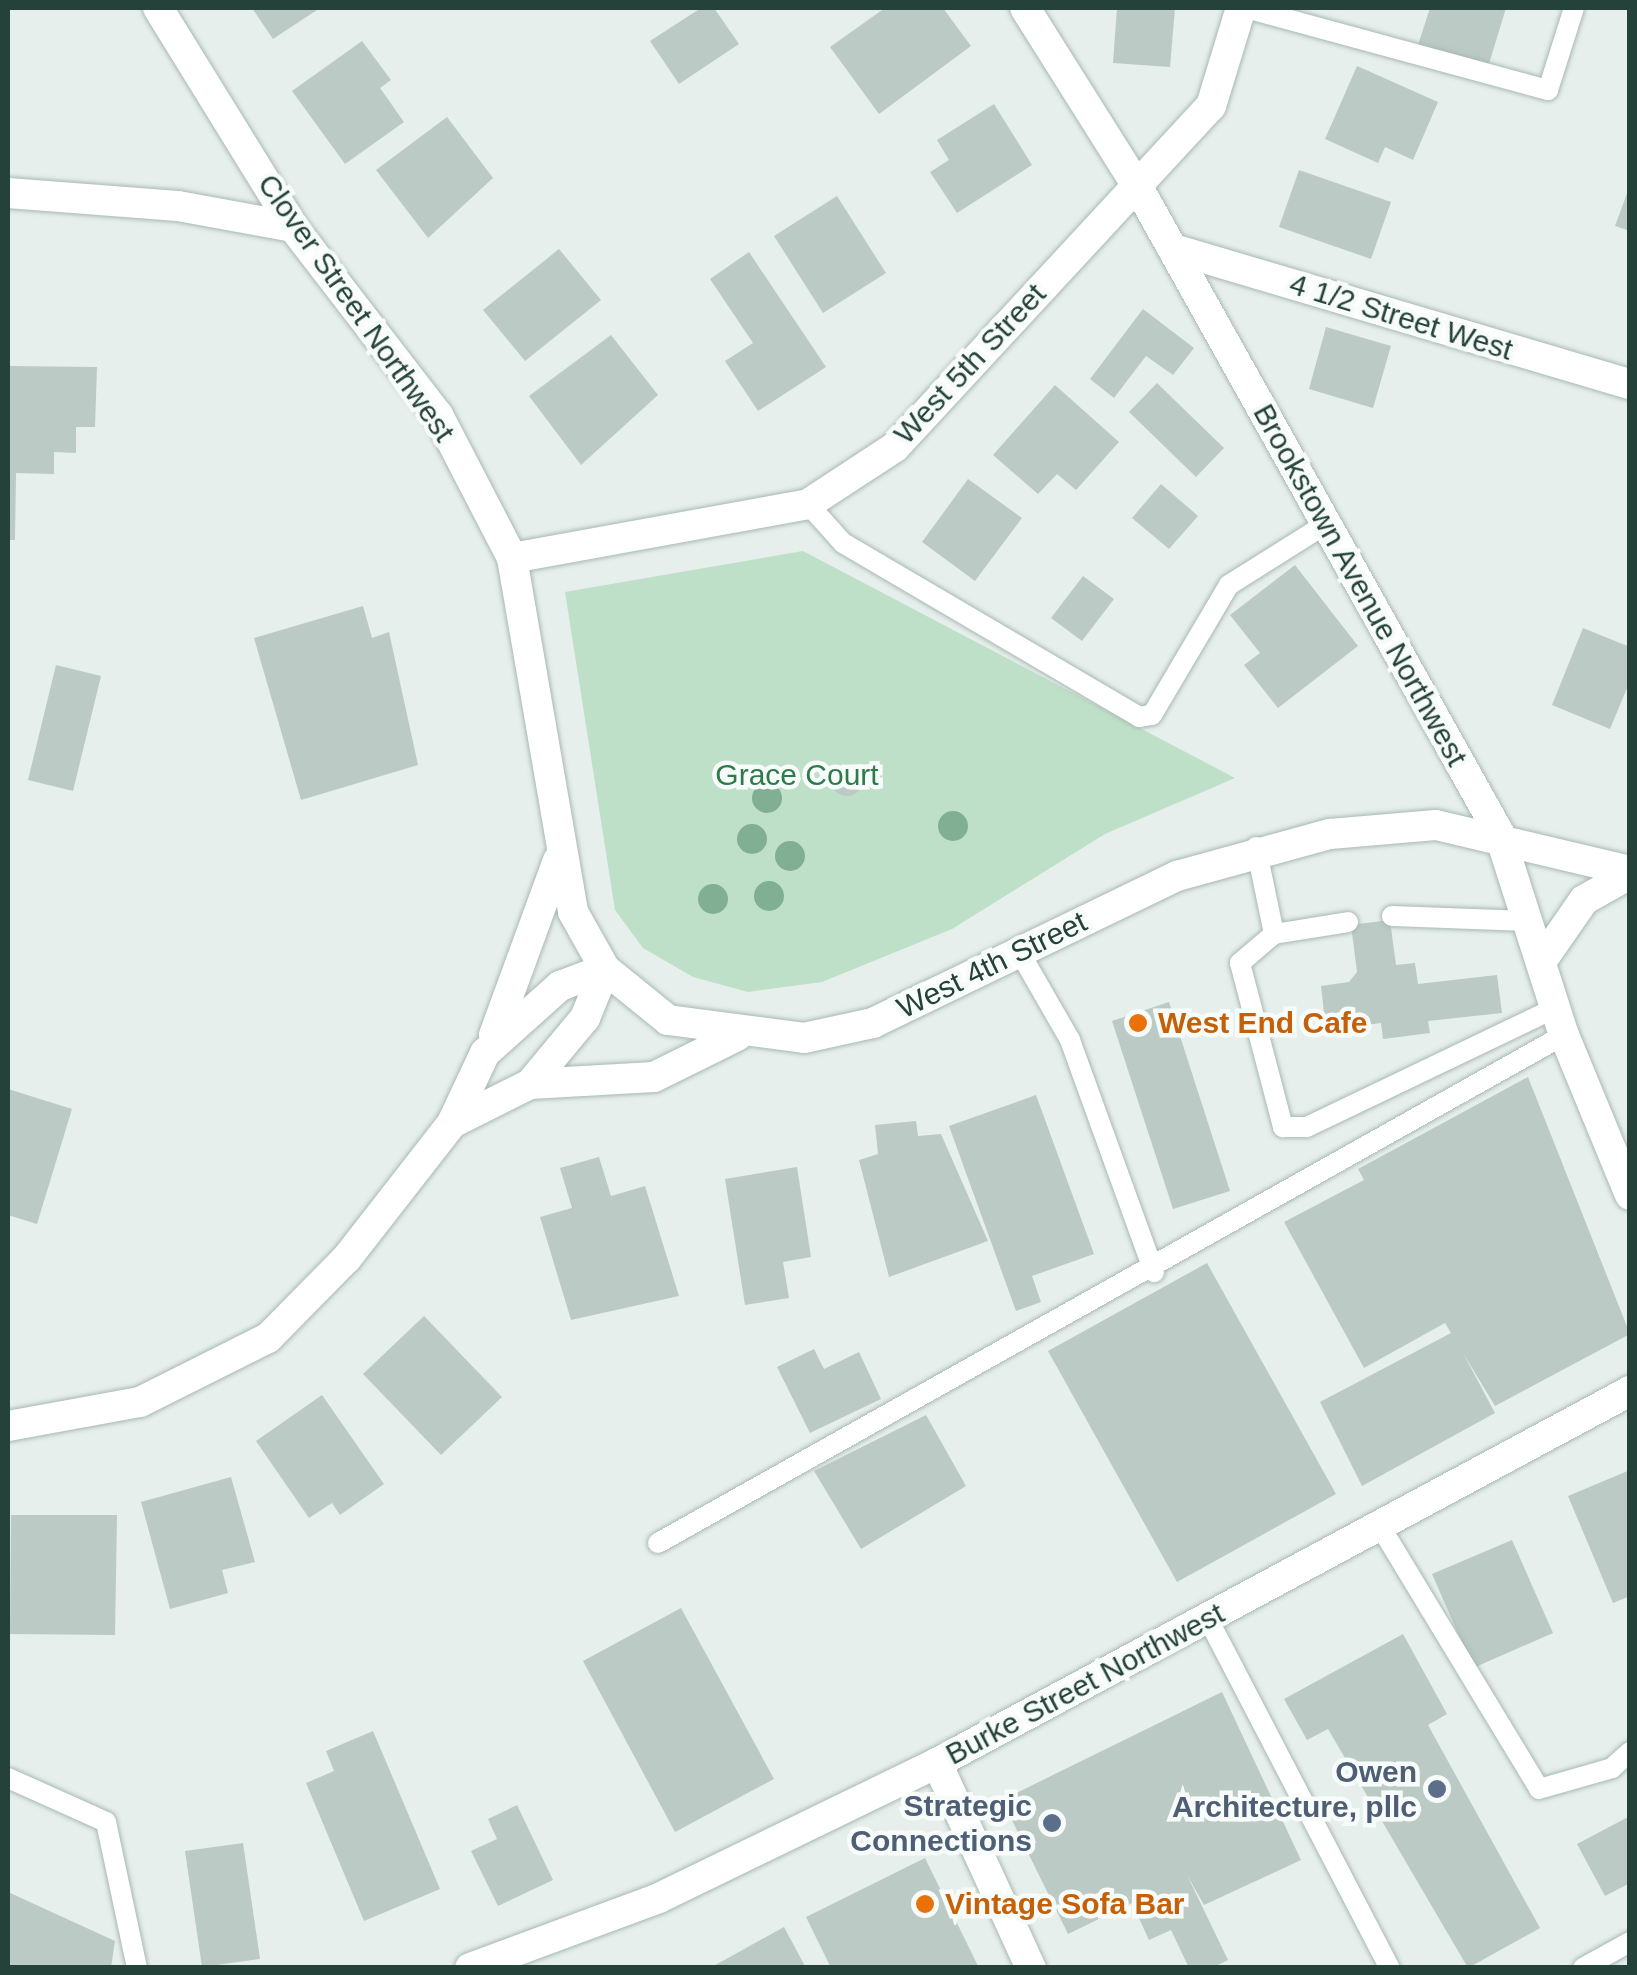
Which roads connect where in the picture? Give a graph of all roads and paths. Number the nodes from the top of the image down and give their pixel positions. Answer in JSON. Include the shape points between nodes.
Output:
{"nodes":[{"id":1,"x":158,"y":8,"type":"edge"},
{"id":2,"x":1025,"y":8,"type":"edge"},
{"id":3,"x":1244,"y":8,"type":"edge"},
{"id":4,"x":1574,"y":8,"type":"edge"},
{"id":5,"x":1140,"y":189,"type":"junction"},
{"id":6,"x":8,"y":193,"type":"edge"},
{"id":7,"x":292,"y":227,"type":"junction"},
{"id":8,"x":1173,"y":249,"type":"junction"},
{"id":9,"x":1630,"y":384,"type":"edge"},
{"id":10,"x":808,"y":504,"type":"junction"},
{"id":11,"x":1326,"y":524,"type":"junction"},
{"id":12,"x":512,"y":558,"type":"junction"},
{"id":13,"x":1498,"y":834,"type":"junction"},
{"id":14,"x":1256,"y":848,"type":"junction"},
{"id":15,"x":558,"y":860,"type":"junction"},
{"id":16,"x":1630,"y":872,"type":"edge"},
{"id":17,"x":1392,"y":916,"type":"dead end"},
{"id":18,"x":1527,"y":920,"type":"junction"},
{"id":19,"x":1348,"y":922,"type":"dead end"},
{"id":20,"x":1274,"y":934,"type":"junction"},
{"id":21,"x":1020,"y":953,"type":"junction"},
{"id":22,"x":1540,"y":962,"type":"junction"},
{"id":23,"x":604,"y":969,"type":"junction"},
{"id":24,"x":1560,"y":1022,"type":"junction"},
{"id":25,"x":737,"y":1036,"type":"junction"},
{"id":26,"x":486,"y":1053,"type":"junction"},
{"id":27,"x":530,"y":1084,"type":"junction"},
{"id":28,"x":452,"y":1123,"type":"junction"},
{"id":29,"x":1630,"y":1195,"type":"edge"},
{"id":30,"x":1154,"y":1272,"type":"junction"},
{"id":31,"x":1630,"y":1391,"type":"edge"},
{"id":32,"x":8,"y":1426,"type":"edge"},
{"id":33,"x":1380,"y":1526,"type":"junction"},
{"id":34,"x":658,"y":1543,"type":"dead end"},
{"id":35,"x":1208,"y":1618,"type":"junction"},
{"id":36,"x":1630,"y":1752,"type":"edge"},
{"id":37,"x":937,"y":1763,"type":"junction"},
{"id":38,"x":8,"y":1778,"type":"edge"},
{"id":39,"x":1630,"y":1942,"type":"edge"},
{"id":40,"x":137,"y":1968,"type":"edge"},
{"id":41,"x":470,"y":1968,"type":"edge"},
{"id":42,"x":1030,"y":1968,"type":"edge"},
{"id":43,"x":1390,"y":1968,"type":"edge"},
{"id":44,"x":1582,"y":1968,"type":"edge"}],
"edges":[{"from":1,"to":7,"type":"street","name":"Clover Street Northwest"},
{"from":2,"to":5,"type":"street","name":"Brookstown Avenue Northwest"},
{"from":3,"to":4,"type":"lane","via":[[1548,90]]},
{"from":3,"to":5,"type":"street","name":"West 5th Street","via":[[1211,106]]},
{"from":5,"to":8,"type":"street","name":"Brookstown Avenue Northwest"},
{"from":5,"to":10,"type":"street","name":"West 5th Street","via":[[895,447]]},
{"from":6,"to":7,"type":"street","via":[[160,204]]},
{"from":7,"to":12,"type":"street","name":"Clover Street Northwest","via":[[438,414]]},
{"from":8,"to":9,"type":"street","name":"4 1/2 Street West"},
{"from":8,"to":11,"type":"street","name":"Brookstown Avenue Northwest"},
{"from":10,"to":11,"type":"lane","via":[[844,543],[1138,717],[1152,715],[1228,585]]},
{"from":10,"to":12,"type":"street","name":"West 5th Street"},
{"from":11,"to":13,"type":"street","name":"Brookstown Avenue Northwest"},
{"from":12,"to":15,"type":"street","name":"Clover Street Northwest"},
{"from":13,"to":14,"type":"street","name":"West 4th Street","via":[[1436,825]]},
{"from":13,"to":16,"type":"street","name":"West 4th Street"},
{"from":13,"to":18,"type":"street","name":"Brookstown Avenue Northwest"},
{"from":14,"to":20,"type":"lane"},
{"from":14,"to":21,"type":"street","name":"West 4th Street"},
{"from":15,"to":23,"type":"street","name":"Clover Street Northwest"},
{"from":15,"to":26,"type":"street"},
{"from":16,"to":22,"type":"street","via":[[1584,900]]},
{"from":17,"to":18,"type":"lane"},
{"from":18,"to":22,"type":"street","name":"Brookstown Avenue Northwest"},
{"from":19,"to":20,"type":"lane"},
{"from":20,"to":24,"type":"lane","via":[[1240,964],[1283,1127],[1307,1127]]},
{"from":21,"to":25,"type":"street","name":"West 4th Street","via":[[873,1022],[804,1038]]},
{"from":21,"to":30,"type":"lane","via":[[1070,1040]]},
{"from":22,"to":24,"type":"street","name":"Brookstown Avenue Northwest"},
{"from":23,"to":25,"type":"street","name":"West 4th Street","via":[[668,1020]]},
{"from":23,"to":26,"type":"street","via":[[560,986]]},
{"from":23,"to":27,"type":"street","via":[[585,1018]]},
{"from":24,"to":29,"type":"street","name":"Brookstown Avenue Northwest"},
{"from":24,"to":30,"type":"lane"},
{"from":25,"to":27,"type":"street","via":[[654,1076]]},
{"from":26,"to":28,"type":"street"},
{"from":27,"to":28,"type":"street"},
{"from":28,"to":32,"type":"street","via":[[347,1258],[268,1338],[140,1402]]},
{"from":30,"to":34,"type":"lane"},
{"from":31,"to":33,"type":"street","name":"Burke Street Northwest"},
{"from":33,"to":35,"type":"street","name":"Burke Street Northwest"},
{"from":33,"to":36,"type":"lane","via":[[1539,1789],[1612,1768]]},
{"from":35,"to":37,"type":"street","name":"Burke Street Northwest"},
{"from":35,"to":43,"type":"lane"},
{"from":37,"to":41,"type":"street","name":"Burke Street Northwest","via":[[658,1898]]},
{"from":37,"to":42,"type":"street"},
{"from":38,"to":40,"type":"lane","via":[[106,1822]]},
{"from":39,"to":44,"type":"lane"}]}
